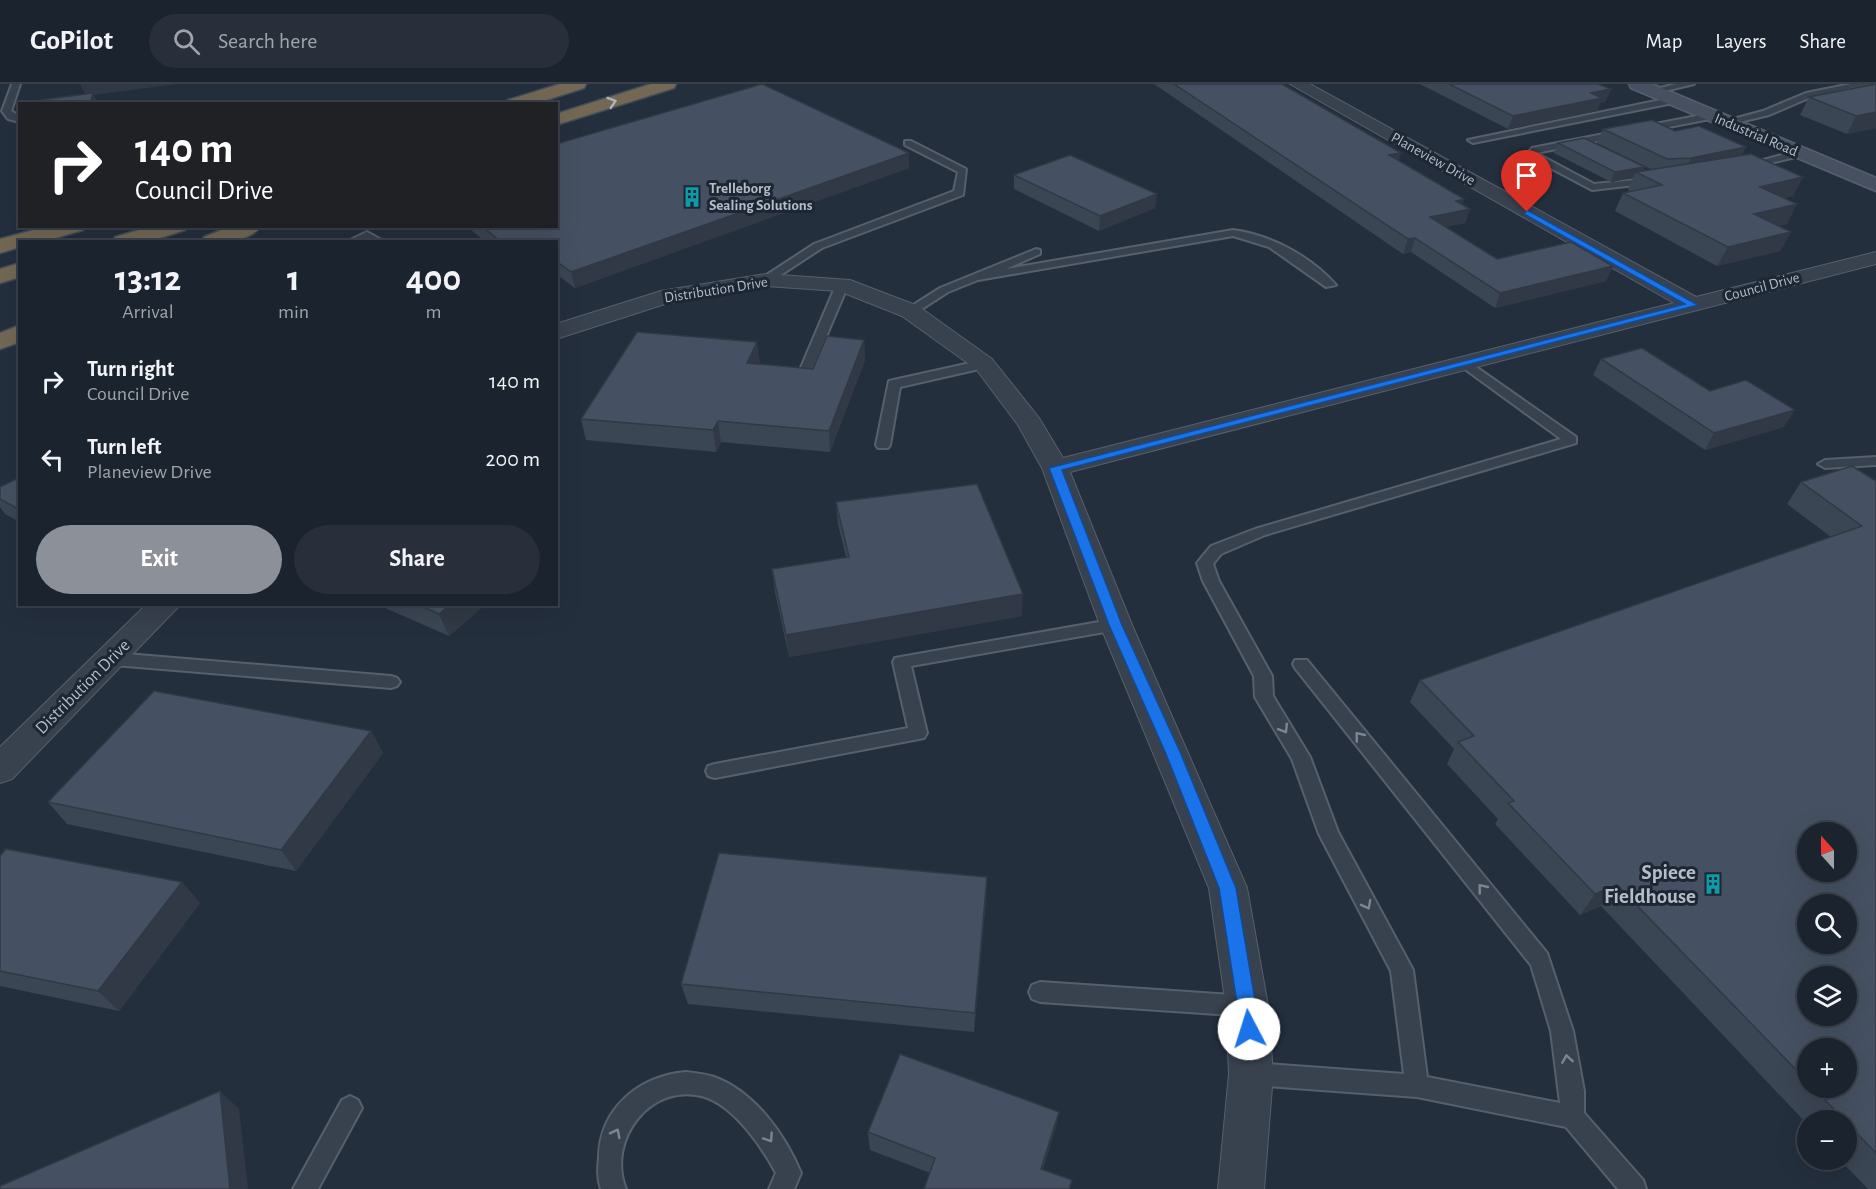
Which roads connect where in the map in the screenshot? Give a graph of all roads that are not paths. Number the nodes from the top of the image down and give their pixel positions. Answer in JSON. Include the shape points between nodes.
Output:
{"nodes":[{"id":1,"x":16,"y":84,"type":"edge"},
{"id":2,"x":578,"y":84,"type":"edge"},
{"id":3,"x":668,"y":84,"type":"edge"},
{"id":4,"x":1298,"y":84,"type":"edge"},
{"id":5,"x":1690,"y":84,"type":"edge"},
{"id":6,"x":1864,"y":84,"type":"edge"},
{"id":7,"x":1645,"y":87,"type":"edge"},
{"id":8,"x":1675,"y":100,"type":"junction"},
{"id":9,"x":520,"y":102,"type":"edge"},
{"id":10,"x":18,"y":119,"type":"edge"},
{"id":11,"x":558,"y":119,"type":"edge"},
{"id":12,"x":1684,"y":122,"type":"junction"},
{"id":13,"x":1715,"y":123,"type":"junction"},
{"id":14,"x":1473,"y":140,"type":"dead end"},
{"id":15,"x":1582,"y":142,"type":"junction"},
{"id":16,"x":908,"y":143,"type":"dead end"},
{"id":17,"x":1601,"y":151,"type":"edge"},
{"id":18,"x":1749,"y":151,"type":"dead end"},
{"id":19,"x":1801,"y":153,"type":"junction"},
{"id":20,"x":1770,"y":160,"type":"junction"},
{"id":21,"x":1738,"y":167,"type":"edge"},
{"id":22,"x":1639,"y":170,"type":"edge"},
{"id":23,"x":1876,"y":185,"type":"edge"},
{"id":24,"x":18,"y":222,"type":"edge"},
{"id":25,"x":0,"y":226,"type":"edge"},
{"id":26,"x":68,"y":228,"type":"edge"},
{"id":27,"x":171,"y":228,"type":"edge"},
{"id":28,"x":246,"y":228,"type":"edge"},
{"id":29,"x":23,"y":240,"type":"edge"},
{"id":30,"x":130,"y":240,"type":"edge"},
{"id":31,"x":217,"y":240,"type":"edge"},
{"id":32,"x":356,"y":240,"type":"edge"},
{"id":33,"x":376,"y":240,"type":"edge"},
{"id":34,"x":18,"y":241,"type":"edge"},
{"id":35,"x":0,"y":246,"type":"edge"},
{"id":36,"x":1036,"y":252,"type":"dead end"},
{"id":37,"x":1876,"y":258,"type":"edge"},
{"id":38,"x":18,"y":271,"type":"edge"},
{"id":39,"x":0,"y":276,"type":"edge"},
{"id":40,"x":976,"y":277,"type":"junction"},
{"id":41,"x":766,"y":280,"type":"junction"},
{"id":42,"x":842,"y":285,"type":"junction"},
{"id":43,"x":1330,"y":285,"type":"dead end"},
{"id":44,"x":1694,"y":305,"type":"junction"},
{"id":45,"x":910,"y":311,"type":"junction"},
{"id":46,"x":558,"y":331,"type":"edge"},
{"id":47,"x":18,"y":333,"type":"edge"},
{"id":48,"x":0,"y":342,"type":"edge"},
{"id":49,"x":984,"y":364,"type":"junction"},
{"id":50,"x":1466,"y":364,"type":"junction"},
{"id":51,"x":800,"y":384,"type":"edge"},
{"id":52,"x":883,"y":445,"type":"dead end"},
{"id":53,"x":1876,"y":461,"type":"edge"},
{"id":54,"x":1825,"y":464,"type":"dead end"},
{"id":55,"x":1055,"y":468,"type":"junction"},
{"id":56,"x":164,"y":606,"type":"edge"},
{"id":57,"x":1116,"y":625,"type":"junction"},
{"id":58,"x":114,"y":659,"type":"junction"},
{"id":59,"x":1301,"y":664,"type":"dead end"},
{"id":60,"x":391,"y":682,"type":"dead end"},
{"id":61,"x":0,"y":769,"type":"edge"},
{"id":62,"x":715,"y":771,"type":"dead end"},
{"id":63,"x":1040,"y":992,"type":"dead end"},
{"id":64,"x":1247,"y":1006,"type":"junction"},
{"id":65,"x":1251,"y":1074,"type":"junction"},
{"id":66,"x":1417,"y":1086,"type":"junction"},
{"id":67,"x":350,"y":1108,"type":"dead end"},
{"id":68,"x":1572,"y":1117,"type":"junction"},
{"id":69,"x":785,"y":1181,"type":"edge"},
{"id":70,"x":305,"y":1189,"type":"edge"},
{"id":71,"x":614,"y":1189,"type":"edge"},
{"id":72,"x":1241,"y":1189,"type":"edge"},
{"id":73,"x":1634,"y":1189,"type":"edge"}],
"edges":[{"from":1,"to":10,"type":"lane","via":[[6,111]]},
{"from":2,"to":9,"type":"highway"},
{"from":11,"to":3,"type":"highway","one_way":true},
{"from":4,"to":44,"type":"street","name":"Planeview Drive"},
{"from":5,"to":7,"type":"lane"},
{"from":6,"to":13,"type":"lane","via":[[1809,95],[1766,113]]},
{"from":7,"to":8,"type":"street","name":"Industrial Road"},
{"from":8,"to":13,"type":"street","name":"Industrial Road"},
{"from":8,"to":14,"type":"lane"},
{"from":12,"to":13,"type":"lane"},
{"from":12,"to":13,"type":"lane"},
{"from":12,"to":15,"type":"lane"},
{"from":13,"to":19,"type":"street","name":"Industrial Road"},
{"from":15,"to":17,"type":"lane"},
{"from":15,"to":22,"type":"lane","via":[[1532,151],[1531,155],[1592,187],[1662,179]]},
{"from":16,"to":41,"type":"lane","via":[[963,171],[959,193],[818,246]]},
{"from":18,"to":20,"type":"lane"},
{"from":19,"to":20,"type":"lane"},
{"from":19,"to":23,"type":"street","name":"Industrial Road"},
{"from":20,"to":21,"type":"lane"},
{"from":24,"to":25,"type":"highway"},
{"from":26,"to":29,"type":"highway"},
{"from":27,"to":30,"type":"highway"},
{"from":28,"to":31,"type":"highway"},
{"from":32,"to":33,"type":"lane","via":[[367,235]]},
{"from":34,"to":35,"type":"highway"},
{"from":36,"to":40,"type":"lane"},
{"from":37,"to":44,"type":"street","name":"Council Drive"},
{"from":38,"to":39,"type":"highway"},
{"from":40,"to":43,"type":"lane","via":[[1233,233],[1267,239]]},
{"from":40,"to":45,"type":"lane","via":[[944,290]]},
{"from":41,"to":42,"type":"street","name":"Distribution Drive"},
{"from":41,"to":46,"type":"street","name":"Distribution Drive","via":[[661,298]]},
{"from":42,"to":45,"type":"street","name":"Distribution Drive"},
{"from":42,"to":51,"type":"lane"},
{"from":44,"to":50,"type":"street","name":"Council Drive"},
{"from":45,"to":49,"type":"street","name":"Distribution Drive"},
{"from":47,"to":48,"type":"highway"},
{"from":49,"to":52,"type":"lane","via":[[894,384]]},
{"from":49,"to":55,"type":"street","name":"Distribution Drive","via":[[1030,423]]},
{"from":50,"to":55,"type":"street","name":"Council Drive"},
{"from":50,"to":66,"type":"lane","one_way":true,"via":[[1571,440],[1260,532],[1216,550],[1205,563],[1263,676],[1264,697],[1301,757],[1329,834],[1402,970]]},
{"from":53,"to":54,"type":"lane"},
{"from":55,"to":57,"type":"street","name":"Distribution Drive"},
{"from":56,"to":58,"type":"street","name":"Distribution Drive"},
{"from":57,"to":62,"type":"lane","via":[[901,662],[918,733]]},
{"from":57,"to":64,"type":"street","name":"Distribution Drive","via":[[1228,888]]},
{"from":58,"to":60,"type":"lane"},
{"from":58,"to":61,"type":"street","name":"Distribution Drive"},
{"from":68,"to":59,"type":"lane","one_way":true,"via":[[1572,1091],[1562,1031],[1540,960]]},
{"from":63,"to":64,"type":"lane"},
{"from":64,"to":65,"type":"street","name":"Distribution Drive"},
{"from":65,"to":66,"type":"lane"},
{"from":65,"to":72,"type":"street","name":"Distribution Drive"},
{"from":66,"to":68,"type":"lane"},
{"from":67,"to":70,"type":"lane"},
{"from":68,"to":73,"type":"lane"},
{"from":71,"to":69,"type":"lane","one_way":true,"via":[[610,1181],[611,1138],[633,1104],[664,1085],[686,1083],[711,1087],[767,1133]]}]}
